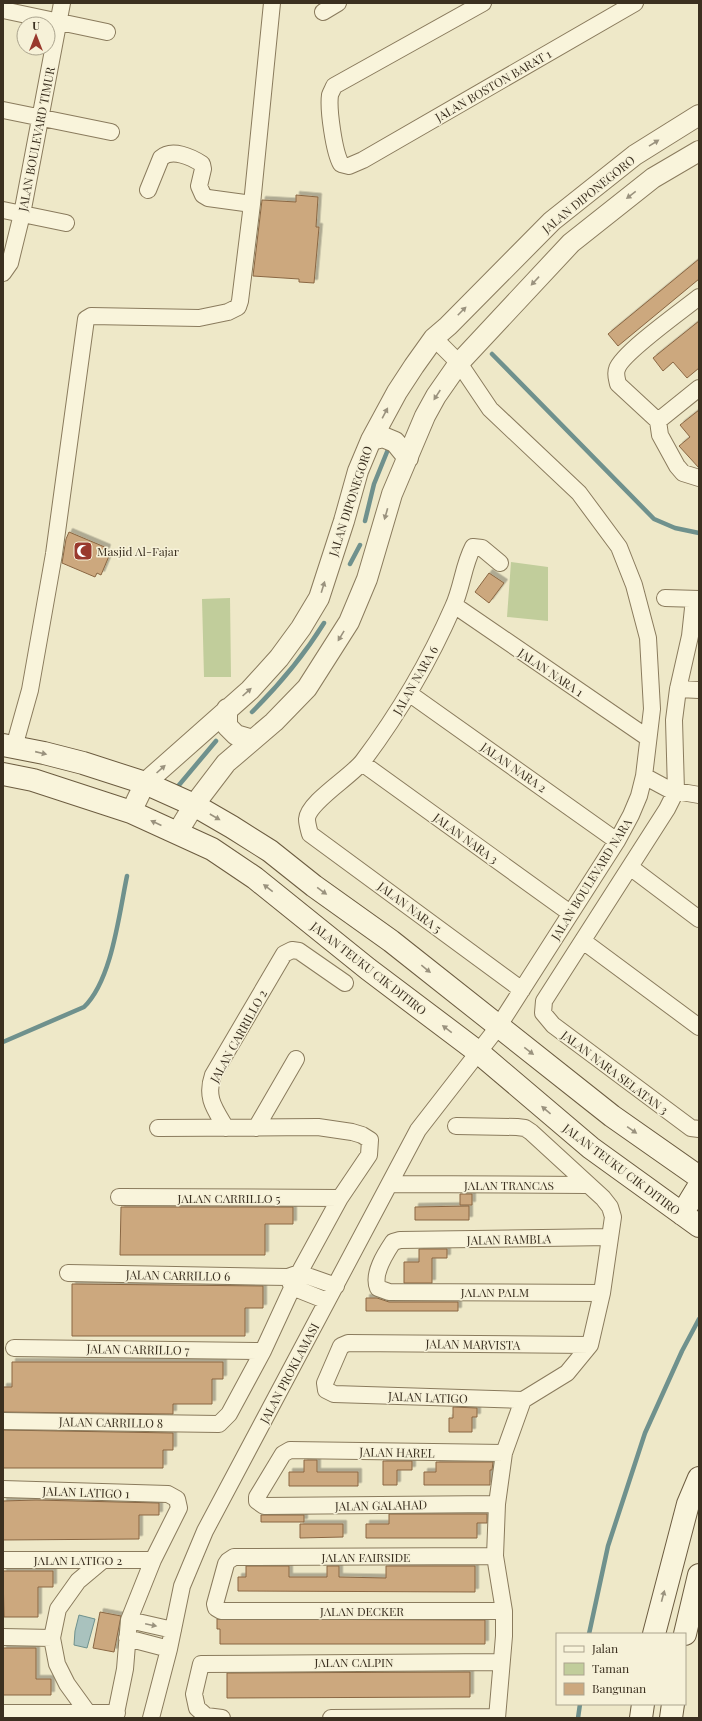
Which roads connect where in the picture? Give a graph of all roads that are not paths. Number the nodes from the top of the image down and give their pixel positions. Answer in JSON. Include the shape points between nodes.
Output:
{"nodes":[{"id":1,"x":62,"y":3,"type":"edge"},
{"id":2,"x":272,"y":3,"type":"edge"},
{"id":3,"x":338,"y":3,"type":"edge"},
{"id":4,"x":483,"y":3,"type":"edge"},
{"id":5,"x":635,"y":3,"type":"edge"},
{"id":6,"x":3,"y":10,"type":"edge"},
{"id":7,"x":323,"y":12,"type":"dead end"},
{"id":8,"x":59,"y":22,"type":"junction"},
{"id":9,"x":108,"y":32,"type":"dead end"},
{"id":10,"x":3,"y":110,"type":"edge"},
{"id":11,"x":699,"y":115,"type":"edge"},
{"id":12,"x":40,"y":117,"type":"junction"},
{"id":13,"x":111,"y":132,"type":"dead end"},
{"id":14,"x":699,"y":151,"type":"edge"},
{"id":15,"x":636,"y":155,"type":"junction"},
{"id":16,"x":653,"y":178,"type":"junction"},
{"id":17,"x":148,"y":190,"type":"dead end"},
{"id":18,"x":252,"y":204,"type":"junction"},
{"id":19,"x":3,"y":210,"type":"edge"},
{"id":20,"x":22,"y":214,"type":"junction"},
{"id":21,"x":66,"y":223,"type":"dead end"},
{"id":22,"x":3,"y":273,"type":"edge"},
{"id":23,"x":699,"y":297,"type":"edge"},
{"id":24,"x":434,"y":338,"type":"junction"},
{"id":25,"x":459,"y":363,"type":"junction"},
{"id":26,"x":699,"y":388,"type":"edge"},
{"id":27,"x":658,"y":421,"type":"junction"},
{"id":28,"x":370,"y":440,"type":"junction"},
{"id":29,"x":408,"y":458,"type":"junction"},
{"id":30,"x":699,"y":478,"type":"edge"},
{"id":31,"x":500,"y":563,"type":"dead end"},
{"id":32,"x":665,"y":598,"type":"dead end"},
{"id":33,"x":697,"y":599,"type":"edge"},
{"id":34,"x":454,"y":605,"type":"junction"},
{"id":35,"x":678,"y":689,"type":"junction"},
{"id":36,"x":699,"y":690,"type":"edge"},
{"id":37,"x":410,"y":694,"type":"junction"},
{"id":38,"x":227,"y":709,"type":"junction"},
{"id":39,"x":648,"y":738,"type":"junction"},
{"id":40,"x":253,"y":740,"type":"junction"},
{"id":41,"x":8,"y":746,"type":"edge"},
{"id":42,"x":362,"y":763,"type":"junction"},
{"id":43,"x":3,"y":774,"type":"edge"},
{"id":44,"x":644,"y":776,"type":"junction"},
{"id":45,"x":145,"y":783,"type":"junction"},
{"id":46,"x":673,"y":790,"type":"junction"},
{"id":47,"x":699,"y":795,"type":"edge"},
{"id":48,"x":639,"y":796,"type":"junction"},
{"id":49,"x":194,"y":805,"type":"junction"},
{"id":50,"x":131,"y":812,"type":"junction"},
{"id":51,"x":307,"y":819,"type":"joint"},
{"id":52,"x":177,"y":833,"type":"junction"},
{"id":53,"x":617,"y":841,"type":"junction"},
{"id":54,"x":630,"y":867,"type":"junction"},
{"id":55,"x":570,"y":913,"type":"junction"},
{"id":56,"x":699,"y":919,"type":"edge"},
{"id":57,"x":583,"y":940,"type":"junction"},
{"id":58,"x":345,"y":983,"type":"dead end"},
{"id":59,"x":522,"y":990,"type":"junction"},
{"id":60,"x":498,"y":1027,"type":"junction"},
{"id":61,"x":699,"y":1027,"type":"edge"},
{"id":62,"x":478,"y":1052,"type":"junction"},
{"id":63,"x":296,"y":1059,"type":"dead end"},
{"id":64,"x":456,"y":1126,"type":"dead end"},
{"id":65,"x":158,"y":1128,"type":"dead end"},
{"id":66,"x":226,"y":1128,"type":"junction"},
{"id":67,"x":256,"y":1128,"type":"junction"},
{"id":68,"x":695,"y":1129,"type":"edge"},
{"id":69,"x":699,"y":1177,"type":"edge"},
{"id":70,"x":390,"y":1184,"type":"junction"},
{"id":71,"x":587,"y":1185,"type":"junction"},
{"id":72,"x":699,"y":1186,"type":"edge"},
{"id":73,"x":119,"y":1197,"type":"dead end"},
{"id":74,"x":340,"y":1198,"type":"junction"},
{"id":75,"x":691,"y":1220,"type":"edge"},
{"id":76,"x":610,"y":1237,"type":"junction"},
{"id":77,"x":68,"y":1274,"type":"dead end"},
{"id":78,"x":293,"y":1279,"type":"junction"},
{"id":79,"x":336,"y":1286,"type":"junction"},
{"id":80,"x":389,"y":1292,"type":"joint"},
{"id":81,"x":602,"y":1293,"type":"junction"},
{"id":82,"x":327,"y":1301,"type":"junction"},
{"id":83,"x":590,"y":1345,"type":"junction"},
{"id":84,"x":14,"y":1348,"type":"dead end"},
{"id":85,"x":263,"y":1351,"type":"junction"},
{"id":86,"x":334,"y":1394,"type":"joint"},
{"id":87,"x":523,"y":1400,"type":"junction"},
{"id":88,"x":3,"y":1421,"type":"edge"},
{"id":89,"x":504,"y":1453,"type":"junction"},
{"id":90,"x":699,"y":1478,"type":"edge"},
{"id":91,"x":3,"y":1489,"type":"edge"},
{"id":92,"x":497,"y":1504,"type":"junction"},
{"id":93,"x":264,"y":1506,"type":"joint"},
{"id":94,"x":495,"y":1556,"type":"junction"},
{"id":95,"x":3,"y":1560,"type":"edge"},
{"id":96,"x":103,"y":1560,"type":"junction"},
{"id":97,"x":153,"y":1560,"type":"junction"},
{"id":98,"x":699,"y":1575,"type":"edge"},
{"id":99,"x":221,"y":1611,"type":"joint"},
{"id":100,"x":504,"y":1611,"type":"junction"},
{"id":101,"x":129,"y":1620,"type":"junction"},
{"id":102,"x":173,"y":1630,"type":"junction"},
{"id":103,"x":654,"y":1633,"type":"edge"},
{"id":104,"x":685,"y":1633,"type":"edge"},
{"id":105,"x":3,"y":1637,"type":"edge"},
{"id":106,"x":52,"y":1638,"type":"junction"},
{"id":107,"x":127,"y":1638,"type":"junction"},
{"id":108,"x":169,"y":1649,"type":"junction"},
{"id":109,"x":501,"y":1662,"type":"junction"},
{"id":110,"x":643,"y":1705,"type":"edge"},
{"id":111,"x":673,"y":1705,"type":"edge"},
{"id":112,"x":3,"y":1713,"type":"edge"},
{"id":113,"x":88,"y":1713,"type":"junction"},
{"id":114,"x":116,"y":1716,"type":"edge"},
{"id":115,"x":152,"y":1718,"type":"edge"},
{"id":116,"x":222,"y":1718,"type":"edge"},
{"id":117,"x":331,"y":1718,"type":"edge"},
{"id":118,"x":497,"y":1718,"type":"edge"},
{"id":119,"x":641,"y":1718,"type":"edge"},
{"id":120,"x":671,"y":1718,"type":"edge"}],
"edges":[{"from":1,"to":8,"type":"street","name":"JALAN BOULEVARD TIMUR"},
{"from":2,"to":18,"type":"street"},
{"from":3,"to":7,"type":"street"},
{"from":4,"to":5,"type":"street","name":"JALAN BOSTON BARAT 1","via":[[340,82],[332,90],[331,110],[337,158],[341,164],[349,166],[363,160]]},
{"from":6,"to":8,"type":"street"},
{"from":8,"to":9,"type":"street"},
{"from":8,"to":12,"type":"street","name":"JALAN BOULEVARD TIMUR"},
{"from":10,"to":12,"type":"street"},
{"from":15,"to":11,"type":"street","name":"JALAN DIPONEGORO","one_way":true},
{"from":12,"to":13,"type":"street"},
{"from":12,"to":20,"type":"street","name":"JALAN BOULEVARD TIMUR"},
{"from":14,"to":16,"type":"street"},
{"from":15,"to":16,"type":"street"},
{"from":24,"to":15,"type":"street","name":"JALAN DIPONEGORO","one_way":true,"via":[[552,221]]},
{"from":16,"to":25,"type":"street","one_way":true,"via":[[571,243]]},
{"from":17,"to":18,"type":"street","via":[[161,158],[174,153],[202,164],[199,186],[203,195],[208,198]]},
{"from":18,"to":41,"type":"street","via":[[240,301],[235,309],[199,318],[91,316],[86,319],[54,554],[30,690]]},
{"from":19,"to":20,"type":"street"},
{"from":20,"to":21,"type":"street"},
{"from":20,"to":22,"type":"street","name":"JALAN BOULEVARD TIMUR","via":[[10,263]]},
{"from":23,"to":27,"type":"street","via":[[632,350],[616,369],[618,384]]},
{"from":24,"to":25,"type":"street","name":"JALAN BOULEVARD NARA"},
{"from":28,"to":24,"type":"street","name":"JALAN DIPONEGORO","one_way":true,"via":[[397,392]]},
{"from":25,"to":29,"type":"street","one_way":true,"via":[[424,416]]},
{"from":25,"to":39,"type":"street","name":"JALAN BOULEVARD NARA","via":[[490,409],[579,493],[619,547],[634,585],[648,638],[652,709]]},
{"from":26,"to":27,"type":"street"},
{"from":27,"to":30,"type":"street","via":[[660,435],[677,466],[683,473]]},
{"from":28,"to":29,"type":"street","via":[[383,436],[395,442]]},
{"from":38,"to":28,"type":"street","name":"JALAN DIPONEGORO","one_way":true,"via":[[250,690],[279,658],[319,598]]},
{"from":29,"to":40,"type":"street","one_way":true,"via":[[392,494],[367,579],[349,622],[307,688]]},
{"from":31,"to":34,"type":"street","name":"JALAN NARA 6","via":[[482,548],[473,547]]},
{"from":32,"to":33,"type":"street"},
{"from":33,"to":35,"type":"street"},
{"from":34,"to":37,"type":"street","name":"JALAN NARA 6"},
{"from":34,"to":39,"type":"street","name":"JALAN NARA 1"},
{"from":35,"to":36,"type":"street"},
{"from":35,"to":46,"type":"street","via":[[674,720]]},
{"from":37,"to":42,"type":"street","name":"JALAN NARA 6"},
{"from":37,"to":53,"type":"street","name":"JALAN NARA 2"},
{"from":38,"to":40,"type":"street","via":[[227,726],[236,735]]},
{"from":45,"to":38,"type":"street","name":"JALAN DIPONEGORO","one_way":true},
{"from":39,"to":44,"type":"street","name":"JALAN BOULEVARD NARA"},
{"from":40,"to":49,"type":"street","via":[[226,763]]},
{"from":41,"to":45,"type":"main road","one_way":true,"via":[[83,763]]},
{"from":42,"to":51,"type":"street","name":"JALAN NARA 6","via":[[313,807]]},
{"from":42,"to":55,"type":"street","name":"JALAN NARA 3"},
{"from":43,"to":50,"type":"main road","name":"JALAN TEUKU CIK DITIRO","via":[[33,780]]},
{"from":44,"to":46,"type":"street"},
{"from":44,"to":48,"type":"street","name":"JALAN BOULEVARD NARA"},
{"from":45,"to":49,"type":"main road"},
{"from":45,"to":50,"type":"street","name":"JALAN DIPONEGORO"},
{"from":46,"to":47,"type":"street"},
{"from":46,"to":48,"type":"street"},
{"from":46,"to":54,"type":"street","via":[[666,809]]},
{"from":48,"to":53,"type":"street","name":"JALAN BOULEVARD NARA"},
{"from":49,"to":52,"type":"street"},
{"from":49,"to":60,"type":"main road","one_way":true,"via":[[270,851],[391,941]]},
{"from":52,"to":50,"type":"main road","name":"JALAN TEUKU CIK DITIRO","one_way":true},
{"from":51,"to":59,"type":"street","name":"JALAN NARA 5","via":[[310,834]]},
{"from":62,"to":52,"type":"main road","name":"JALAN TEUKU CIK DITIRO","one_way":true,"via":[[368,969],[255,878],[212,849]]},
{"from":53,"to":55,"type":"street","name":"JALAN BOULEVARD NARA"},
{"from":54,"to":56,"type":"street"},
{"from":54,"to":57,"type":"street"},
{"from":55,"to":59,"type":"street","name":"JALAN BOULEVARD NARA"},
{"from":57,"to":61,"type":"street"},
{"from":57,"to":68,"type":"street","name":"JALAN NARA SELATAN 3","via":[[544,1001],[543,1013],[553,1025]]},
{"from":58,"to":66,"type":"street","name":"JALAN CARRILLO 2","via":[[299,951],[292,950],[284,954],[210,1083],[212,1104]]},
{"from":59,"to":60,"type":"street","name":"JALAN BOULEVARD NARA"},
{"from":60,"to":62,"type":"street","name":"JALAN BOULEVARD NARA"},
{"from":60,"to":69,"type":"main road","one_way":true,"via":[[612,1116]]},
{"from":62,"to":70,"type":"street","name":"JALAN PROKLAMASI","via":[[418,1130]]},
{"from":75,"to":62,"type":"main road","name":"JALAN TEUKU CIK DITIRO","one_way":true,"via":[[590,1148]]},
{"from":63,"to":67,"type":"street"},
{"from":64,"to":71,"type":"street","via":[[525,1128]]},
{"from":65,"to":66,"type":"street"},
{"from":66,"to":67,"type":"street"},
{"from":67,"to":74,"type":"street","via":[[318,1127],[362,1135],[370,1140],[369,1155]]},
{"from":70,"to":71,"type":"street","name":"JALAN TRANCAS"},
{"from":70,"to":79,"type":"street","name":"JALAN PROKLAMASI"},
{"from":71,"to":76,"type":"street","via":[[610,1207]]},
{"from":72,"to":75,"type":"main road"},
{"from":73,"to":74,"type":"street","name":"JALAN CARRILLO 5"},
{"from":74,"to":78,"type":"street"},
{"from":76,"to":80,"type":"street","name":"JALAN RAMBLA","via":[[393,1242],[375,1282],[378,1288]]},
{"from":76,"to":81,"type":"street"},
{"from":77,"to":78,"type":"street","name":"JALAN CARRILLO 6"},
{"from":78,"to":79,"type":"street"},
{"from":78,"to":82,"type":"street"},
{"from":78,"to":85,"type":"street"},
{"from":79,"to":82,"type":"street","name":"JALAN PROKLAMASI"},
{"from":80,"to":81,"type":"street","name":"JALAN PALM"},
{"from":81,"to":83,"type":"street"},
{"from":82,"to":102,"type":"street","name":"JALAN PROKLAMASI","via":[[204,1531],[182,1586]]},
{"from":83,"to":86,"type":"street","name":"JALAN MARVISTA","via":[[348,1343],[341,1346],[325,1383],[326,1390]]},
{"from":83,"to":87,"type":"street","via":[[567,1373]]},
{"from":84,"to":85,"type":"street","name":"JALAN CARRILLO 7"},
{"from":85,"to":88,"type":"street","name":"JALAN CARRILLO 8","via":[[229,1414],[219,1424]]},
{"from":86,"to":87,"type":"street","name":"JALAN LATIGO"},
{"from":87,"to":89,"type":"street"},
{"from":89,"to":92,"type":"street"},
{"from":89,"to":93,"type":"street","name":"JALAN HAREL","via":[[290,1450],[283,1454],[257,1497],[257,1501]]},
{"from":103,"to":90,"type":"main road","one_way":true,"via":[[688,1504]]},
{"from":91,"to":97,"type":"street","name":"JALAN LATIGO 1","via":[[168,1494],[177,1499],[179,1508]]},
{"from":92,"to":93,"type":"street","name":"JALAN GALAHAD"},
{"from":92,"to":94,"type":"street"},
{"from":94,"to":99,"type":"street","name":"JALAN FAIRSIDE","via":[[238,1557],[230,1559],[226,1564],[215,1604]]},
{"from":94,"to":100,"type":"street"},
{"from":95,"to":96,"type":"street","name":"JALAN LATIGO 2"},
{"from":96,"to":97,"type":"street","name":"JALAN LATIGO 2"},
{"from":96,"to":106,"type":"street","via":[[78,1581],[58,1609]]},
{"from":97,"to":101,"type":"street"},
{"from":98,"to":104,"type":"main road"},
{"from":99,"to":100,"type":"street","name":"JALAN DECKER"},
{"from":100,"to":109,"type":"street"},
{"from":101,"to":102,"type":"street","one_way":true},
{"from":101,"to":107,"type":"street"},
{"from":102,"to":108,"type":"street","name":"JALAN PROKLAMASI"},
{"from":105,"to":106,"type":"street"},
{"from":106,"to":113,"type":"street","via":[[57,1664],[67,1684]]},
{"from":107,"to":108,"type":"street"},
{"from":107,"to":114,"type":"street","via":[[125,1669]]},
{"from":108,"to":115,"type":"street","name":"JALAN PROKLAMASI"},
{"from":109,"to":116,"type":"street","name":"JALAN CALPIN","via":[[201,1664],[194,1694],[197,1708],[206,1716]]},
{"from":109,"to":118,"type":"street"},
{"from":110,"to":119,"type":"main road"},
{"from":111,"to":120,"type":"main road"},
{"from":112,"to":113,"type":"street"},
{"from":113,"to":114,"type":"street"},
{"from":117,"to":118,"type":"street"}]}
